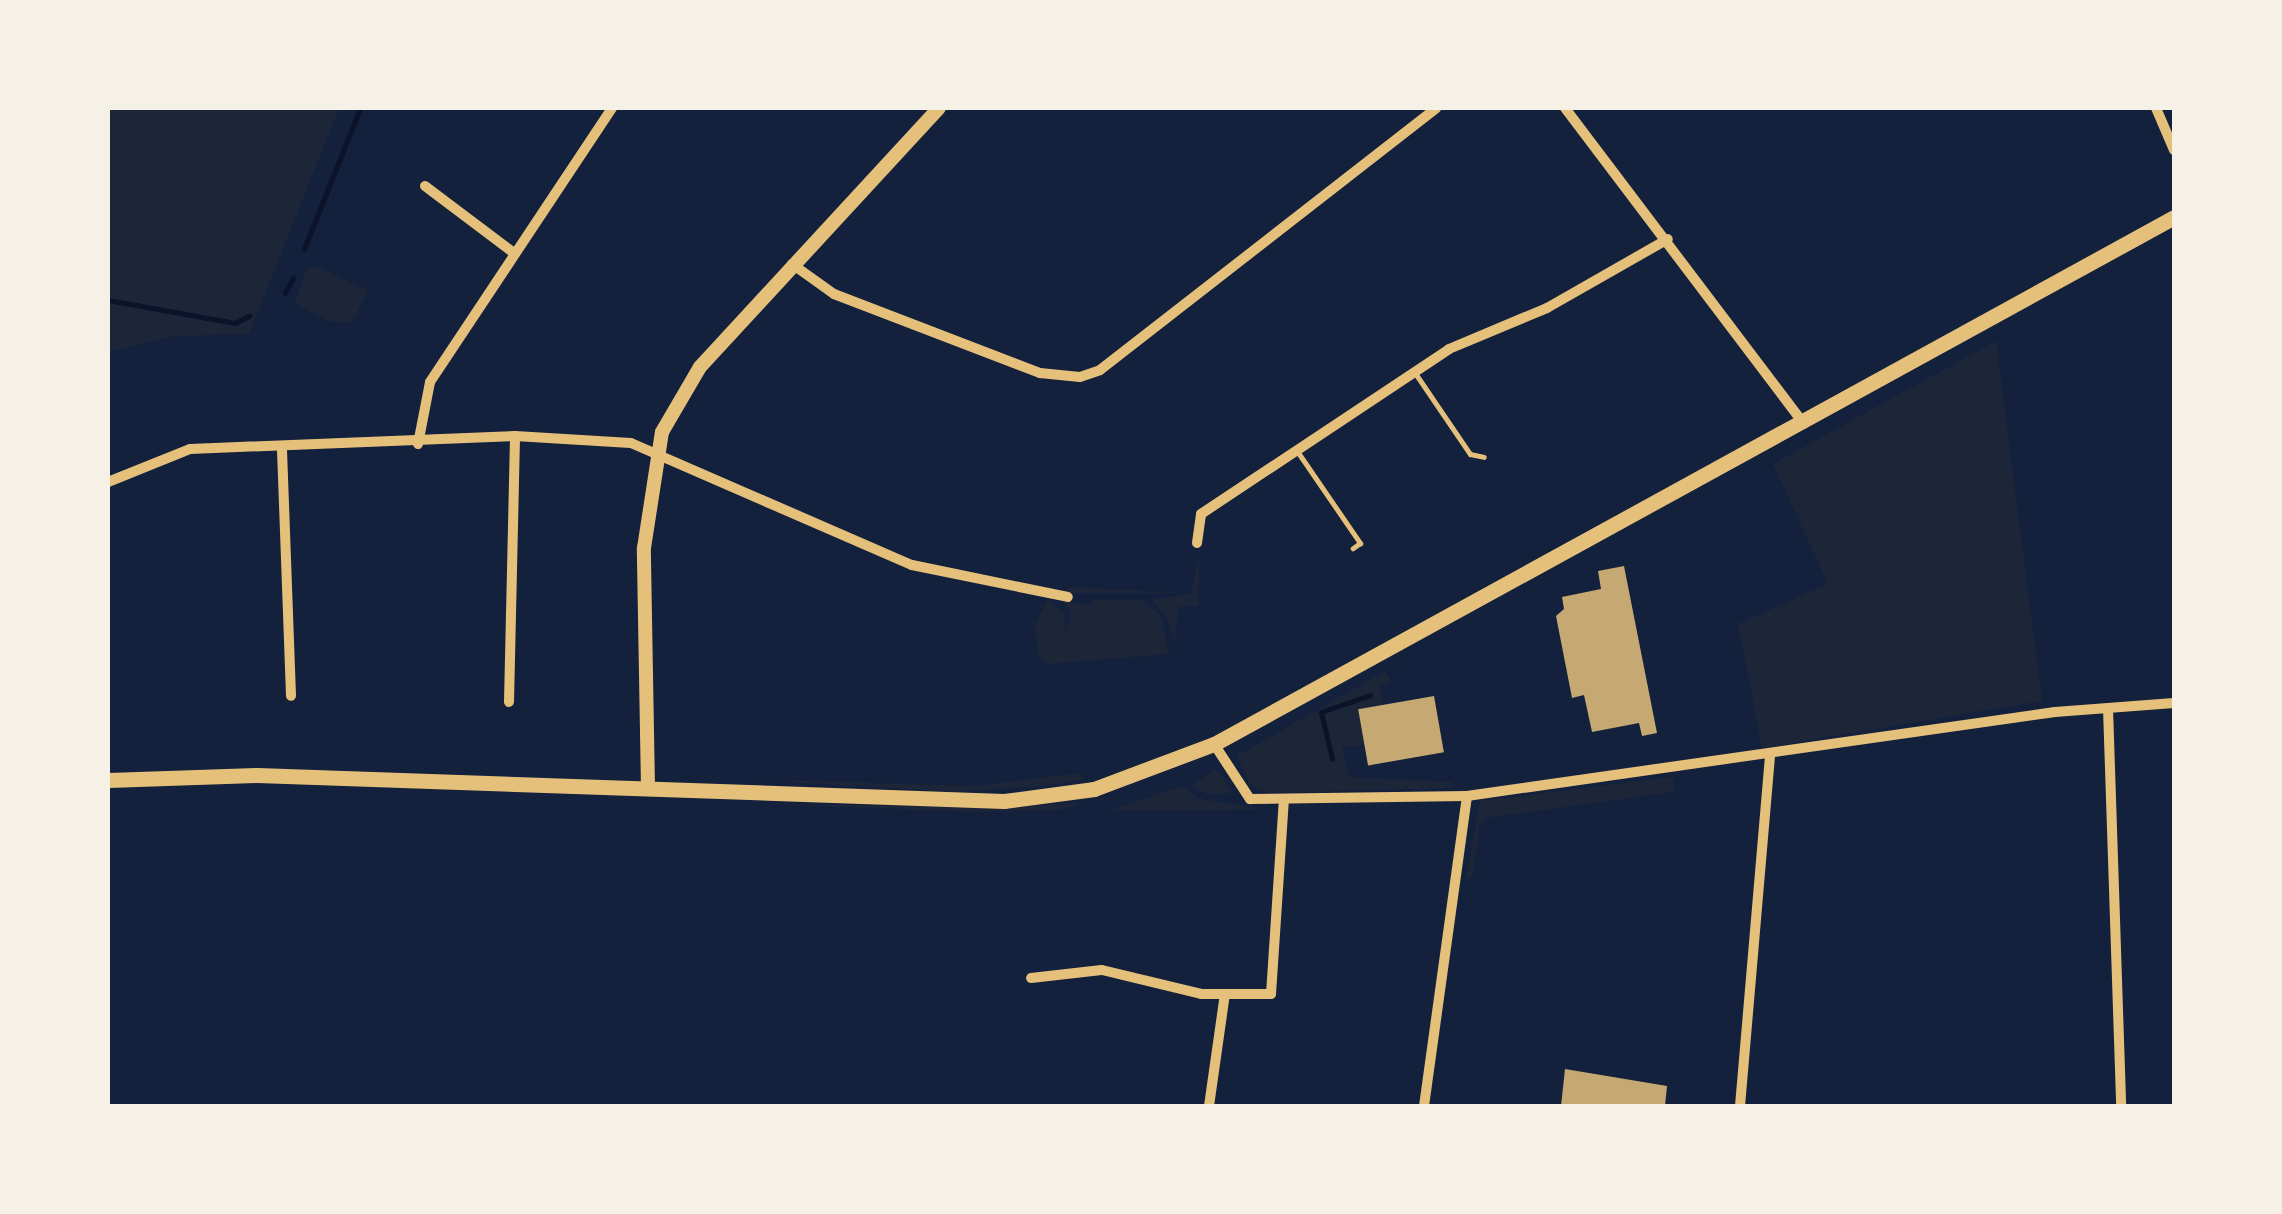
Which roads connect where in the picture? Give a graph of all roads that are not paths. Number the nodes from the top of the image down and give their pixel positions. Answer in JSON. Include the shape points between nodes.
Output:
{"nodes":[{"id":1,"x":612,"y":108,"type":"edge"},
{"id":2,"x":939,"y":108,"type":"edge"},
{"id":3,"x":1436,"y":108,"type":"edge"},
{"id":4,"x":1565,"y":108,"type":"edge"},
{"id":5,"x":2156,"y":108,"type":"edge"},
{"id":6,"x":2174,"y":150,"type":"edge"},
{"id":7,"x":425,"y":186,"type":"dead end"},
{"id":8,"x":2174,"y":217,"type":"edge"},
{"id":9,"x":1668,"y":239,"type":"junction"},
{"id":10,"x":514,"y":254,"type":"junction"},
{"id":11,"x":792,"y":264,"type":"junction"},
{"id":12,"x":1415,"y":372,"type":"junction"},
{"id":13,"x":1804,"y":424,"type":"junction"},
{"id":14,"x":515,"y":436,"type":"junction"},
{"id":15,"x":418,"y":444,"type":"junction"},
{"id":16,"x":656,"y":449,"type":"junction"},
{"id":17,"x":282,"y":450,"type":"junction"},
{"id":18,"x":1297,"y":450,"type":"junction"},
{"id":19,"x":1484,"y":456,"type":"dead end"},
{"id":20,"x":108,"y":482,"type":"edge"},
{"id":21,"x":1197,"y":543,"type":"dead end"},
{"id":22,"x":1353,"y":548,"type":"dead end"},
{"id":23,"x":1068,"y":597,"type":"dead end"},
{"id":24,"x":291,"y":696,"type":"dead end"},
{"id":25,"x":509,"y":702,"type":"dead end"},
{"id":26,"x":2174,"y":703,"type":"edge"},
{"id":27,"x":2108,"y":708,"type":"junction"},
{"id":28,"x":1214,"y":744,"type":"junction"},
{"id":29,"x":1770,"y":756,"type":"junction"},
{"id":30,"x":108,"y":780,"type":"edge"},
{"id":31,"x":648,"y":789,"type":"junction"},
{"id":32,"x":1468,"y":796,"type":"junction"},
{"id":33,"x":1284,"y":800,"type":"junction"},
{"id":34,"x":1031,"y":978,"type":"dead end"},
{"id":35,"x":1225,"y":994,"type":"junction"},
{"id":36,"x":1209,"y":1106,"type":"edge"},
{"id":37,"x":1424,"y":1106,"type":"edge"},
{"id":38,"x":1740,"y":1106,"type":"edge"},
{"id":39,"x":2121,"y":1106,"type":"edge"}],
"edges":[{"from":1,"to":10,"type":"street"},
{"from":2,"to":11,"type":"street"},
{"from":3,"to":11,"type":"street","via":[[1100,370],[1080,377],[1040,372],[834,294]]},
{"from":4,"to":9,"type":"street"},
{"from":5,"to":6,"type":"street"},
{"from":7,"to":10,"type":"street"},
{"from":8,"to":13,"type":"main road"},
{"from":9,"to":12,"type":"street","via":[[1547,308],[1478,333]]},
{"from":9,"to":13,"type":"street"},
{"from":10,"to":15,"type":"street","via":[[430,382]]},
{"from":11,"to":16,"type":"street","via":[[700,367]]},
{"from":12,"to":18,"type":"street"},
{"from":12,"to":19,"type":"lane","via":[[1470,454]]},
{"from":13,"to":28,"type":"main road"},
{"from":14,"to":15,"type":"street"},
{"from":14,"to":16,"type":"street"},
{"from":14,"to":25,"type":"street"},
{"from":15,"to":17,"type":"street"},
{"from":16,"to":23,"type":"street","via":[[912,565]]},
{"from":16,"to":31,"type":"street","via":[[644,548]]},
{"from":17,"to":20,"type":"street","via":[[190,448]]},
{"from":17,"to":24,"type":"street"},
{"from":18,"to":21,"type":"street","via":[[1201,514]]},
{"from":18,"to":22,"type":"lane","via":[[1360,543]]},
{"from":26,"to":27,"type":"street"},
{"from":27,"to":29,"type":"street"},
{"from":27,"to":39,"type":"street"},
{"from":28,"to":31,"type":"main road","via":[[1110,784],[1004,802]]},
{"from":28,"to":33,"type":"street","via":[[1245,795]]},
{"from":29,"to":32,"type":"street"},
{"from":29,"to":38,"type":"street"},
{"from":30,"to":31,"type":"main road","via":[[257,775]]},
{"from":32,"to":33,"type":"street"},
{"from":32,"to":37,"type":"street"},
{"from":33,"to":35,"type":"street","via":[[1270,994]]},
{"from":34,"to":35,"type":"street","via":[[1102,970]]},
{"from":35,"to":36,"type":"street"}]}
